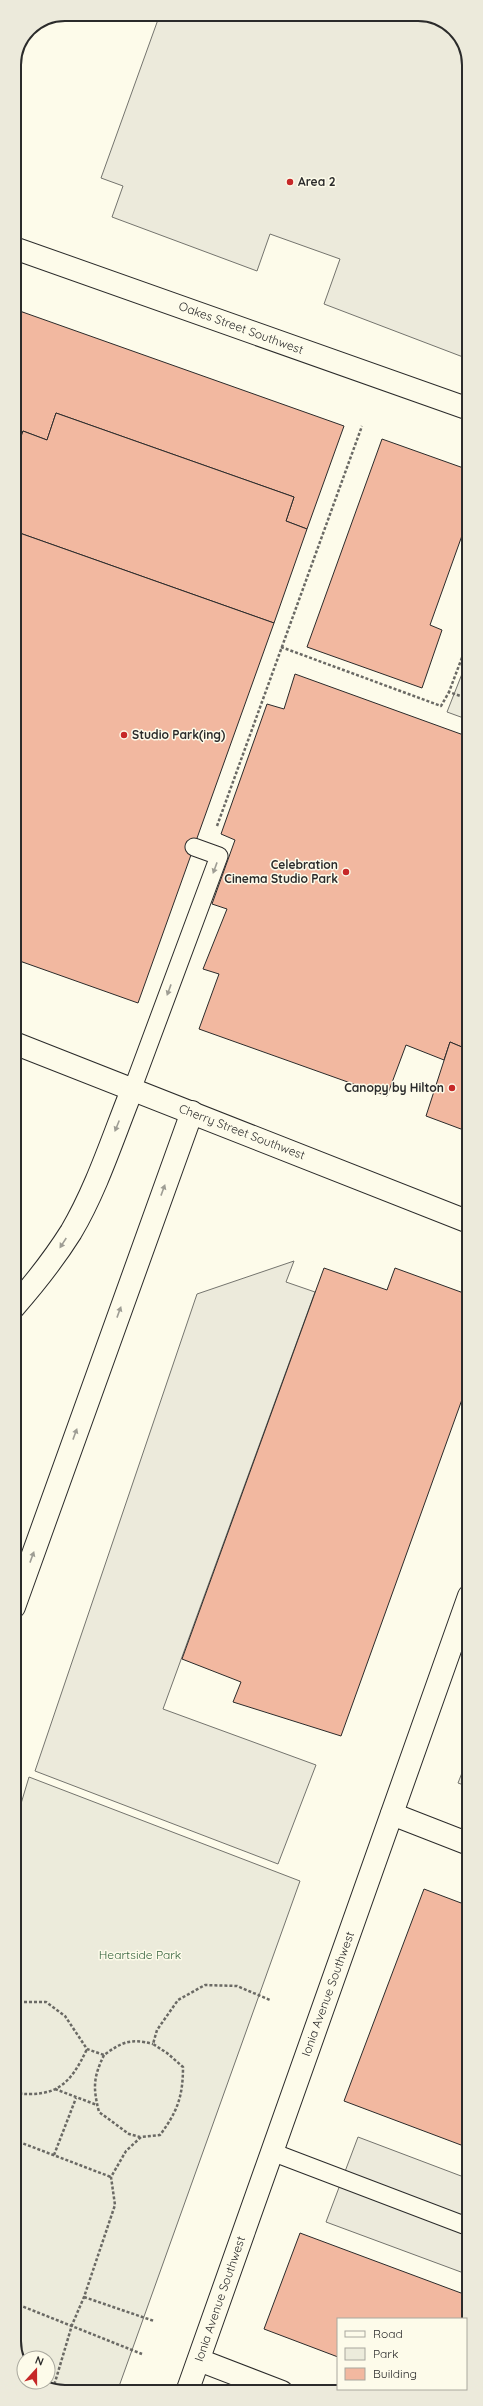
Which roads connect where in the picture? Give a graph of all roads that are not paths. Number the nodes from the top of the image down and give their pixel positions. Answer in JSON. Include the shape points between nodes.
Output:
{"nodes":[{"id":1,"x":21,"y":250,"type":"edge"},
{"id":2,"x":462,"y":407,"type":"edge"},
{"id":3,"x":201,"y":850,"type":"road end"},
{"id":4,"x":21,"y":1046,"type":"edge"},
{"id":5,"x":132,"y":1090,"type":"junction"},
{"id":6,"x":192,"y":1112,"type":"junction"},
{"id":7,"x":462,"y":1219,"type":"edge"},
{"id":8,"x":21,"y":1299,"type":"edge"},
{"id":9,"x":21,"y":1588,"type":"edge"},
{"id":10,"x":462,"y":1616,"type":"edge"},
{"id":11,"x":392,"y":1814,"type":"junction"},
{"id":12,"x":462,"y":1841,"type":"edge"},
{"id":13,"x":272,"y":2152,"type":"junction"},
{"id":14,"x":462,"y":2224,"type":"edge"},
{"id":15,"x":199,"y":2360,"type":"junction"},
{"id":16,"x":190,"y":2385,"type":"edge"},
{"id":17,"x":264,"y":2385,"type":"edge"}],
"edges":[{"from":1,"to":2,"type":"main road","name":"Oakes Street Southwest"},
{"from":3,"to":5,"type":"lane","one_way":true,"via":[[219,856]]},
{"from":4,"to":5,"type":"main road","name":"Cherry Street Southwest"},
{"from":5,"to":6,"type":"main road","name":"Cherry Street Southwest"},
{"from":5,"to":8,"type":"main road","one_way":true,"via":[[86,1201],[71,1230],[44,1272]]},
{"from":6,"to":7,"type":"main road","name":"Cherry Street Southwest"},
{"from":9,"to":6,"type":"main road","one_way":true},
{"from":10,"to":11,"type":"main road","name":"Ionia Avenue Southwest"},
{"from":11,"to":12,"type":"main road"},
{"from":11,"to":13,"type":"main road","name":"Ionia Avenue Southwest"},
{"from":13,"to":14,"type":"lane"},
{"from":13,"to":15,"type":"main road","name":"Ionia Avenue Southwest"},
{"from":15,"to":16,"type":"main road","name":"Ionia Avenue Southwest"},
{"from":15,"to":17,"type":"main road"}]}
